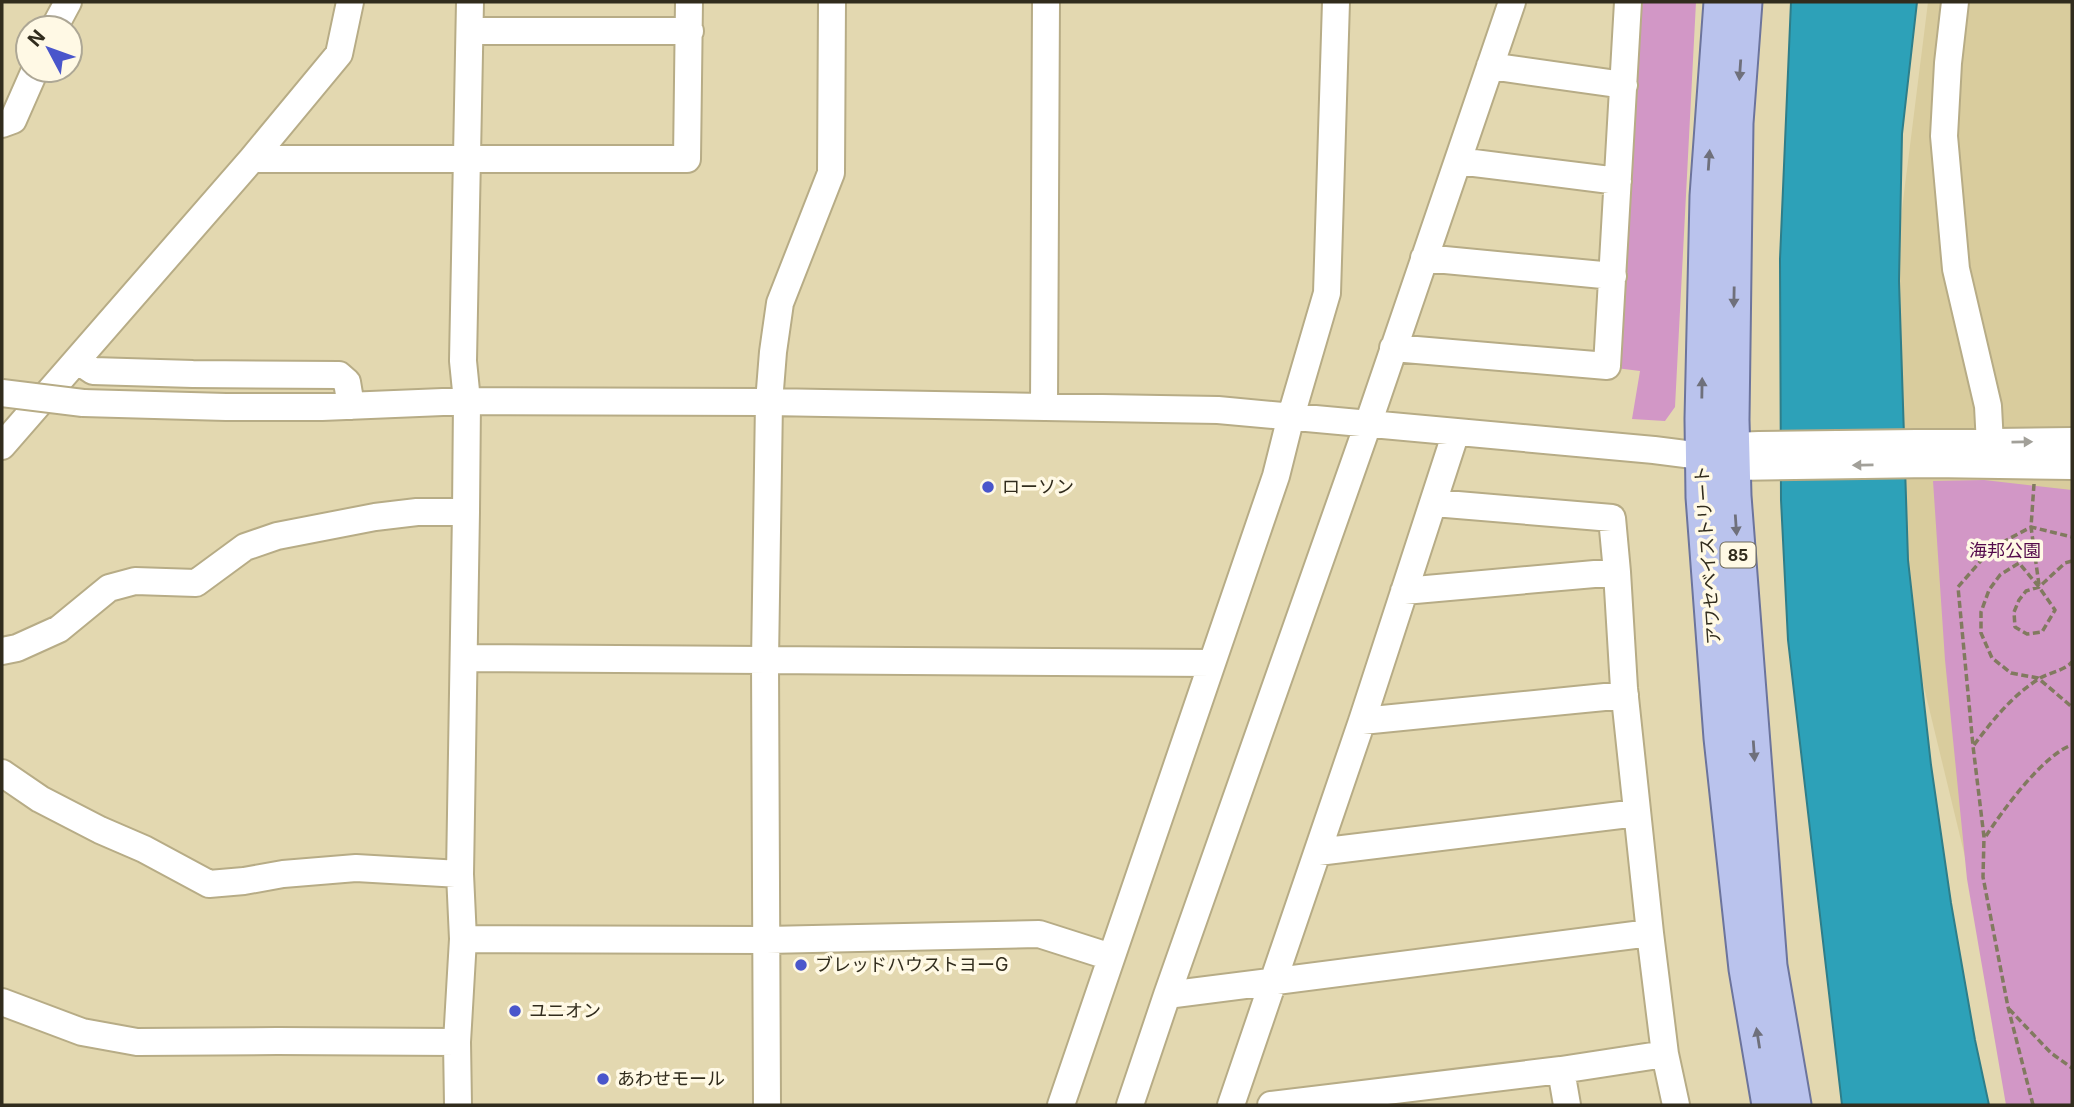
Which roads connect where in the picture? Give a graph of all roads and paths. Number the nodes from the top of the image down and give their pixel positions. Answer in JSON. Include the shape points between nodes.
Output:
{"nodes":[{"id":1,"x":350,"y":2,"type":"edge"},
{"id":2,"x":470,"y":2,"type":"edge"},
{"id":3,"x":690,"y":2,"type":"edge"},
{"id":4,"x":832,"y":2,"type":"edge"},
{"id":5,"x":1046,"y":2,"type":"edge"},
{"id":6,"x":1336,"y":2,"type":"edge"},
{"id":7,"x":1512,"y":2,"type":"edge"},
{"id":8,"x":1628,"y":2,"type":"edge"},
{"id":9,"x":1721,"y":2,"type":"edge"},
{"id":10,"x":1745,"y":2,"type":"edge"},
{"id":11,"x":1955,"y":2,"type":"edge"},
{"id":12,"x":470,"y":31,"type":"junction"},
{"id":13,"x":690,"y":31,"type":"junction"},
{"id":14,"x":1490,"y":66,"type":"junction"},
{"id":15,"x":29,"y":84,"type":"edge"},
{"id":16,"x":1624,"y":85,"type":"junction"},
{"id":17,"x":2,"y":124,"type":"edge"},
{"id":18,"x":252,"y":159,"type":"junction"},
{"id":19,"x":467,"y":159,"type":"junction"},
{"id":20,"x":1458,"y":161,"type":"junction"},
{"id":21,"x":1618,"y":181,"type":"junction"},
{"id":22,"x":1424,"y":258,"type":"junction"},
{"id":23,"x":1612,"y":276,"type":"junction"},
{"id":24,"x":1393,"y":348,"type":"junction"},
{"id":25,"x":78,"y":361,"type":"junction"},
{"id":26,"x":2,"y":393,"type":"edge"},
{"id":27,"x":467,"y":401,"type":"junction"},
{"id":28,"x":769,"y":402,"type":"junction"},
{"id":29,"x":351,"y":406,"type":"junction"},
{"id":30,"x":1044,"y":406,"type":"junction"},
{"id":31,"x":1291,"y":416,"type":"junction"},
{"id":32,"x":1368,"y":424,"type":"junction"},
{"id":33,"x":1456,"y":432,"type":"junction"},
{"id":34,"x":2072,"y":442,"type":"edge"},
{"id":35,"x":2,"y":446,"type":"edge"},
{"id":36,"x":1991,"y":454,"type":"junction"},
{"id":37,"x":1701,"y":456,"type":"junction"},
{"id":38,"x":1746,"y":456,"type":"junction"},
{"id":39,"x":2072,"y":466,"type":"edge"},
{"id":40,"x":2034,"y":481,"type":"dead end"},
{"id":41,"x":1434,"y":503,"type":"junction"},
{"id":42,"x":466,"y":512,"type":"junction"},
{"id":43,"x":2031,"y":527,"type":"junction"},
{"id":44,"x":2072,"y":537,"type":"edge"},
{"id":45,"x":2072,"y":561,"type":"edge"},
{"id":46,"x":1617,"y":572,"type":"junction"},
{"id":47,"x":2039,"y":587,"type":"junction"},
{"id":48,"x":1404,"y":591,"type":"junction"},
{"id":49,"x":2,"y":650,"type":"edge"},
{"id":50,"x":464,"y":658,"type":"junction"},
{"id":51,"x":765,"y":661,"type":"junction"},
{"id":52,"x":2072,"y":662,"type":"edge"},
{"id":53,"x":1212,"y":663,"type":"junction"},
{"id":54,"x":2038,"y":678,"type":"junction"},
{"id":55,"x":1625,"y":695,"type":"junction"},
{"id":56,"x":2072,"y":707,"type":"edge"},
{"id":57,"x":1362,"y":721,"type":"junction"},
{"id":58,"x":2072,"y":745,"type":"edge"},
{"id":59,"x":1973,"y":746,"type":"junction"},
{"id":60,"x":2,"y":773,"type":"edge"},
{"id":61,"x":1637,"y":813,"type":"junction"},
{"id":62,"x":1984,"y":837,"type":"junction"},
{"id":63,"x":1318,"y":852,"type":"junction"},
{"id":64,"x":460,"y":874,"type":"junction"},
{"id":65,"x":1650,"y":933,"type":"junction"},
{"id":66,"x":463,"y":939,"type":"junction"},
{"id":67,"x":767,"y":940,"type":"junction"},
{"id":68,"x":1111,"y":957,"type":"junction"},
{"id":69,"x":1275,"y":981,"type":"junction"},
{"id":70,"x":1167,"y":995,"type":"junction"},
{"id":71,"x":2,"y":1002,"type":"edge"},
{"id":72,"x":2008,"y":1007,"type":"junction"},
{"id":73,"x":457,"y":1042,"type":"junction"},
{"id":74,"x":1665,"y":1054,"type":"junction"},
{"id":75,"x":2072,"y":1068,"type":"edge"},
{"id":76,"x":1561,"y":1070,"type":"junction"},
{"id":77,"x":1458,"y":1094,"type":"edge"},
{"id":78,"x":1357,"y":1100,"type":"edge"},
{"id":79,"x":458,"y":1105,"type":"edge"},
{"id":80,"x":767,"y":1105,"type":"edge"},
{"id":81,"x":1061,"y":1105,"type":"edge"},
{"id":82,"x":1130,"y":1105,"type":"edge"},
{"id":83,"x":1231,"y":1105,"type":"edge"},
{"id":84,"x":1271,"y":1105,"type":"edge"},
{"id":85,"x":1567,"y":1105,"type":"edge"},
{"id":86,"x":1676,"y":1105,"type":"edge"},
{"id":87,"x":1769,"y":1105,"type":"edge"},
{"id":88,"x":1794,"y":1105,"type":"edge"},
{"id":89,"x":2033,"y":1105,"type":"edge"}],
"edges":[{"from":1,"to":18,"type":"street","via":[[339,54]]},
{"from":2,"to":12,"type":"street"},
{"from":3,"to":13,"type":"street"},
{"from":4,"to":28,"type":"street","via":[[831,173],[780,303]]},
{"from":5,"to":30,"type":"street"},
{"from":6,"to":31,"type":"street","via":[[1327,293]]},
{"from":7,"to":14,"type":"street"},
{"from":8,"to":16,"type":"street"},
{"from":37,"to":9,"type":"main road","name":"アワセベイストリート","number":"85","one_way":true,"via":[[1707,196]]},
{"from":10,"to":38,"type":"main road","name":"アワセベイストリート","number":"85","one_way":true,"via":[[1736,123]]},
{"from":11,"to":36,"type":"street","via":[[1944,124],[1947,176],[1956,269],[1989,406]]},
{"from":12,"to":13,"type":"street"},
{"from":12,"to":19,"type":"street"},
{"from":13,"to":19,"type":"street","via":[[687,159]]},
{"from":14,"to":16,"type":"street"},
{"from":14,"to":20,"type":"street"},
{"from":15,"to":17,"type":"street","via":[[13,120]]},
{"from":16,"to":21,"type":"street"},
{"from":18,"to":19,"type":"street"},
{"from":18,"to":25,"type":"street"},
{"from":19,"to":27,"type":"street","via":[[463,361]]},
{"from":20,"to":21,"type":"street"},
{"from":20,"to":22,"type":"street"},
{"from":21,"to":23,"type":"street"},
{"from":22,"to":23,"type":"street"},
{"from":22,"to":24,"type":"street"},
{"from":23,"to":24,"type":"street","via":[[1608,366]]},
{"from":24,"to":32,"type":"street"},
{"from":25,"to":29,"type":"street","via":[[93,371],[339,375],[347,382]]},
{"from":25,"to":35,"type":"street"},
{"from":26,"to":29,"type":"street","bridge":true,"via":[[83,403]]},
{"from":27,"to":28,"type":"street"},
{"from":27,"to":29,"type":"street"},
{"from":27,"to":42,"type":"street"},
{"from":28,"to":30,"type":"street"},
{"from":28,"to":51,"type":"street"},
{"from":30,"to":31,"type":"street"},
{"from":31,"to":32,"type":"street"},
{"from":31,"to":53,"type":"street","via":[[1276,476]]},
{"from":32,"to":33,"type":"street"},
{"from":32,"to":70,"type":"street"},
{"from":33,"to":37,"type":"street"},
{"from":33,"to":41,"type":"street"},
{"from":36,"to":34,"type":"street","one_way":true},
{"from":36,"to":38,"type":"street"},
{"from":36,"to":39,"type":"street"},
{"from":37,"to":38,"type":"street"},
{"from":87,"to":37,"type":"main road","name":"アワセベイストリート","number":"85","one_way":true,"via":[[1746,969],[1721,738]]},
{"from":38,"to":88,"type":"main road","name":"アワセベイストリート","number":"85","one_way":true,"via":[[1770,966]]},
{"from":40,"to":43,"type":"path"},
{"from":41,"to":46,"type":"street","via":[[1612,518]]},
{"from":41,"to":48,"type":"street"},
{"from":42,"to":49,"type":"street","via":[[375,517],[277,536],[245,547],[196,583],[135,581],[109,588],[59,629]]},
{"from":42,"to":50,"type":"street"},
{"from":43,"to":44,"type":"path"},
{"from":43,"to":47,"type":"path"},
{"from":43,"to":59,"type":"path","via":[[1992,548],[1958,587]]},
{"from":45,"to":47,"type":"path"},
{"from":46,"to":48,"type":"street"},
{"from":46,"to":55,"type":"street"},
{"from":47,"to":47,"type":"path","via":[[2055,610],[2042,632],[2027,634],[2015,627],[2014,612],[2026,591]]},
{"from":47,"to":54,"type":"path","via":[[2019,563],[2000,575],[1981,612],[1981,633],[1992,658],[2011,673]]},
{"from":48,"to":57,"type":"street"},
{"from":50,"to":51,"type":"street"},
{"from":50,"to":64,"type":"street"},
{"from":51,"to":53,"type":"street"},
{"from":51,"to":67,"type":"street"},
{"from":52,"to":54,"type":"path"},
{"from":53,"to":68,"type":"street"},
{"from":54,"to":56,"type":"path"},
{"from":54,"to":59,"type":"path","via":[[2000,711]]},
{"from":55,"to":57,"type":"street"},
{"from":55,"to":61,"type":"street"},
{"from":57,"to":63,"type":"street"},
{"from":58,"to":62,"type":"path","via":[[2036,772]]},
{"from":59,"to":62,"type":"path"},
{"from":60,"to":64,"type":"street","via":[[40,799],[209,884],[356,868]]},
{"from":61,"to":63,"type":"street"},
{"from":61,"to":65,"type":"street"},
{"from":62,"to":72,"type":"path","via":[[1983,877]]},
{"from":63,"to":69,"type":"street"},
{"from":64,"to":66,"type":"street"},
{"from":65,"to":69,"type":"street"},
{"from":65,"to":74,"type":"street"},
{"from":66,"to":67,"type":"street"},
{"from":66,"to":73,"type":"street"},
{"from":67,"to":68,"type":"street","via":[[1039,934]]},
{"from":67,"to":80,"type":"street"},
{"from":68,"to":81,"type":"street"},
{"from":69,"to":70,"type":"street"},
{"from":69,"to":83,"type":"street"},
{"from":70,"to":82,"type":"street"},
{"from":71,"to":73,"type":"street","via":[[82,1031],[137,1042]]},
{"from":72,"to":75,"type":"path"},
{"from":72,"to":89,"type":"path"},
{"from":73,"to":79,"type":"street"},
{"from":74,"to":76,"type":"street"},
{"from":74,"to":86,"type":"street"},
{"from":76,"to":77,"type":"street"},
{"from":76,"to":85,"type":"street"},
{"from":77,"to":78,"type":"street"},
{"from":78,"to":84,"type":"street"}]}
